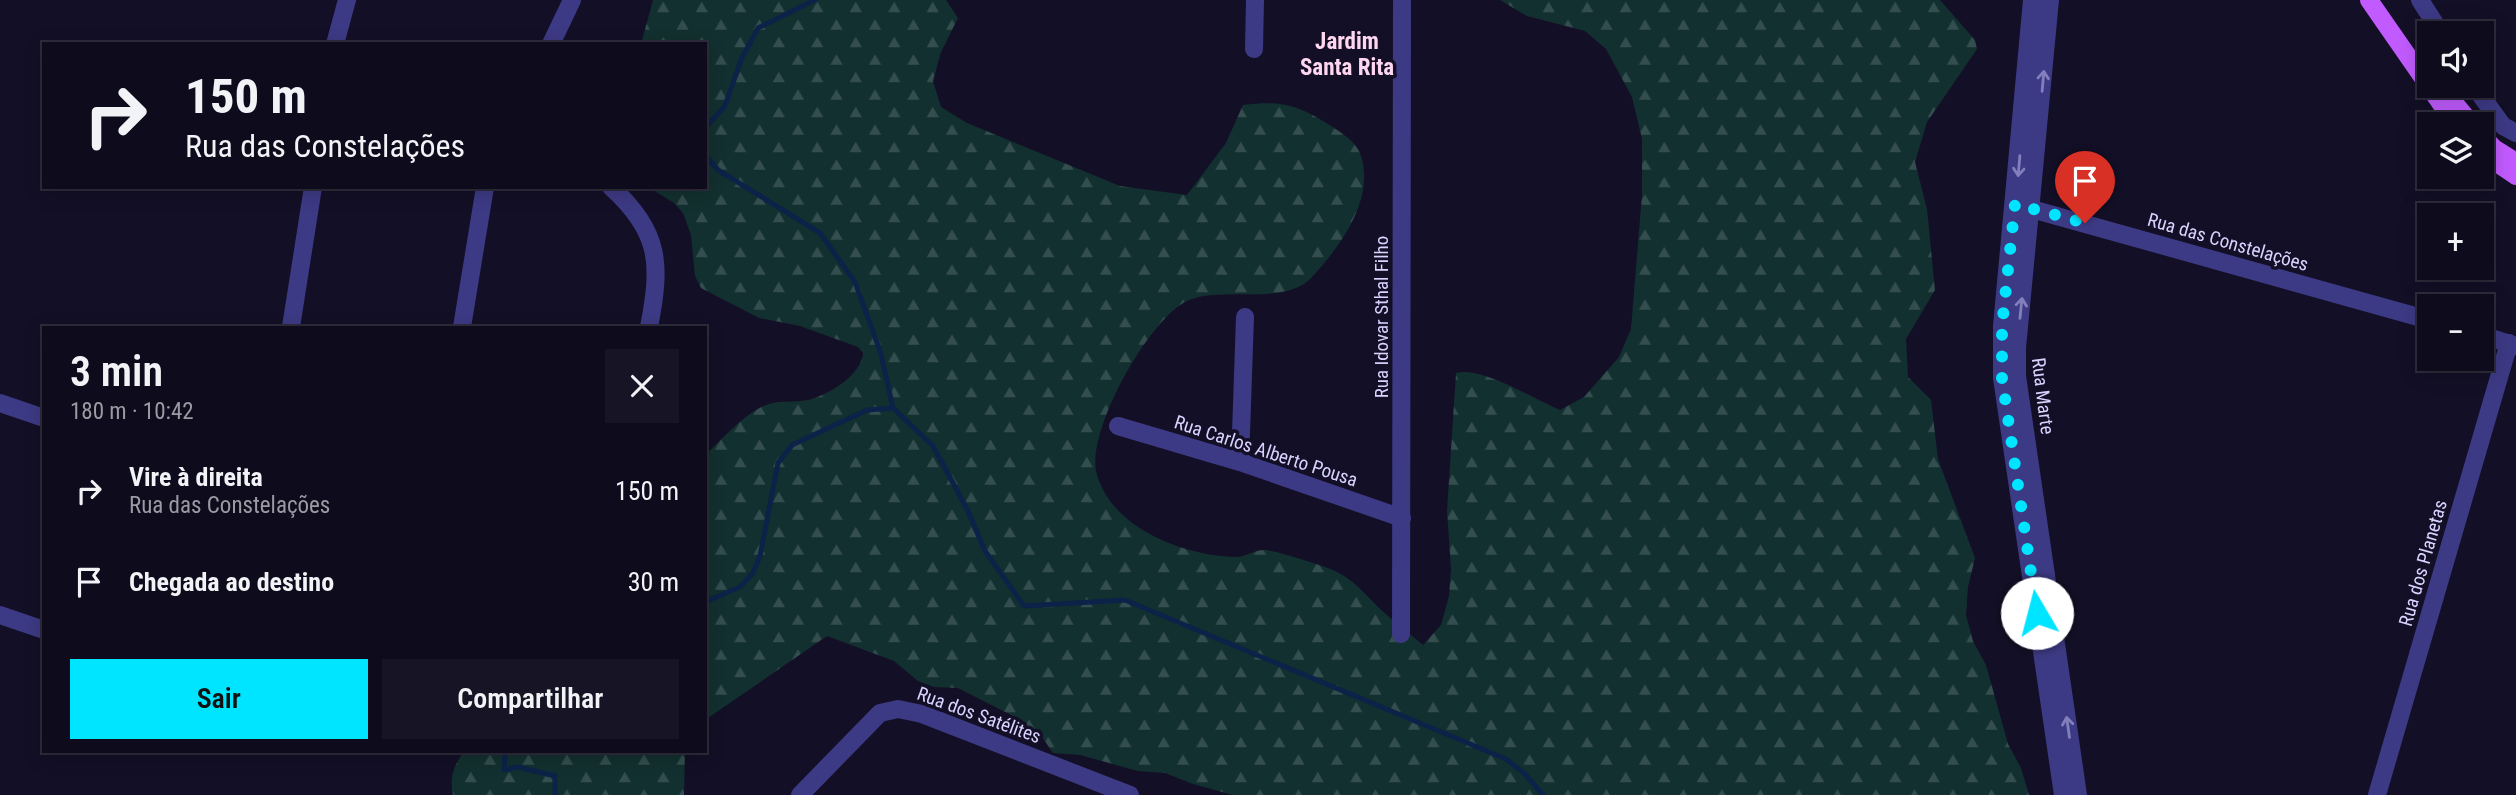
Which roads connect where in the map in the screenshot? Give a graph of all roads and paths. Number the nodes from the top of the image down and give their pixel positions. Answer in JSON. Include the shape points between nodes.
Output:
{"nodes":[{"id":1,"x":347,"y":0,"type":"edge"},
{"id":2,"x":572,"y":0,"type":"edge"},
{"id":3,"x":1255,"y":0,"type":"edge"},
{"id":4,"x":1402,"y":0,"type":"edge"},
{"id":5,"x":2032,"y":0,"type":"edge"},
{"id":6,"x":2050,"y":0,"type":"edge"},
{"id":7,"x":2369,"y":0,"type":"edge"},
{"id":8,"x":2384,"y":0,"type":"edge"},
{"id":9,"x":2420,"y":0,"type":"edge"},
{"id":10,"x":2433,"y":21,"type":"edge"},
{"id":11,"x":336,"y":42,"type":"edge"},
{"id":12,"x":552,"y":42,"type":"edge"},
{"id":13,"x":1254,"y":49,"type":"dead end"},
{"id":14,"x":2417,"y":50,"type":"edge"},
{"id":15,"x":2451,"y":98,"type":"edge"},
{"id":16,"x":2483,"y":98,"type":"edge"},
{"id":17,"x":2447,"y":112,"type":"edge"},
{"id":18,"x":2462,"y":112,"type":"edge"},
{"id":19,"x":2516,"y":133,"type":"edge"},
{"id":20,"x":2494,"y":148,"type":"edge"},
{"id":21,"x":2494,"y":161,"type":"edge"},
{"id":22,"x":2516,"y":162,"type":"edge"},
{"id":23,"x":2516,"y":176,"type":"edge"},
{"id":24,"x":313,"y":189,"type":"edge"},
{"id":25,"x":485,"y":189,"type":"edge"},
{"id":26,"x":613,"y":189,"type":"edge"},
{"id":27,"x":2024,"y":206,"type":"junction"},
{"id":28,"x":1245,"y":317,"type":"dead end"},
{"id":29,"x":2417,"y":317,"type":"edge"},
{"id":30,"x":291,"y":326,"type":"edge"},
{"id":31,"x":461,"y":326,"type":"edge"},
{"id":32,"x":649,"y":326,"type":"edge"},
{"id":33,"x":2494,"y":339,"type":"edge"},
{"id":34,"x":2512,"y":344,"type":"edge"},
{"id":35,"x":0,"y":403,"type":"edge"},
{"id":36,"x":42,"y":417,"type":"edge"},
{"id":37,"x":1118,"y":426,"type":"dead end"},
{"id":38,"x":1240,"y":463,"type":"junction"},
{"id":39,"x":1402,"y":518,"type":"junction"},
{"id":40,"x":0,"y":615,"type":"edge"},
{"id":41,"x":42,"y":629,"type":"edge"},
{"id":42,"x":1401,"y":634,"type":"dead end"},
{"id":43,"x":800,"y":795,"type":"edge"},
{"id":44,"x":1130,"y":795,"type":"edge"},
{"id":45,"x":2063,"y":795,"type":"edge"},
{"id":46,"x":2078,"y":795,"type":"edge"},
{"id":47,"x":2378,"y":795,"type":"edge"}],
"edges":[{"from":1,"to":11,"type":"street"},
{"from":2,"to":12,"type":"street"},
{"from":3,"to":13,"type":"street"},
{"from":4,"to":39,"type":"street","name":"Rua Idovar Sthal Filho"},
{"from":5,"to":27,"type":"street","name":"Rua Marte","one_way":true},
{"from":27,"to":6,"type":"street","name":"Rua Marte","one_way":true},
{"from":7,"to":17,"type":"main road"},
{"from":8,"to":14,"type":"main road"},
{"from":9,"to":10,"type":"street"},
{"from":15,"to":18,"type":"main road"},
{"from":16,"to":19,"type":"street","via":[[2503,126]]},
{"from":20,"to":22,"type":"main road"},
{"from":21,"to":23,"type":"main road"},
{"from":24,"to":30,"type":"street"},
{"from":25,"to":31,"type":"street"},
{"from":26,"to":32,"type":"street","via":[[629,204],[654,250],[658,281]]},
{"from":27,"to":29,"type":"street","name":"Rua das Constelações"},
{"from":27,"to":45,"type":"street","name":"Rua Marte","via":[[2002,326],[2002,378]]},
{"from":46,"to":27,"type":"street","name":"Rua Marte","one_way":true,"via":[[2017,376]]},
{"from":28,"to":38,"type":"street"},
{"from":33,"to":34,"type":"street"},
{"from":34,"to":47,"type":"street","name":"Rua dos Planetas"},
{"from":35,"to":36,"type":"street"},
{"from":37,"to":38,"type":"street","name":"Rua Carlos Alberto Pousa"},
{"from":38,"to":39,"type":"street","name":"Rua Carlos Alberto Pousa"},
{"from":39,"to":42,"type":"street","name":"Rua Idovar Sthal Filho"},
{"from":40,"to":41,"type":"street"},
{"from":43,"to":44,"type":"street","name":"Rua dos Satélites","via":[[870,721],[898,709],[922,713]]}]}
